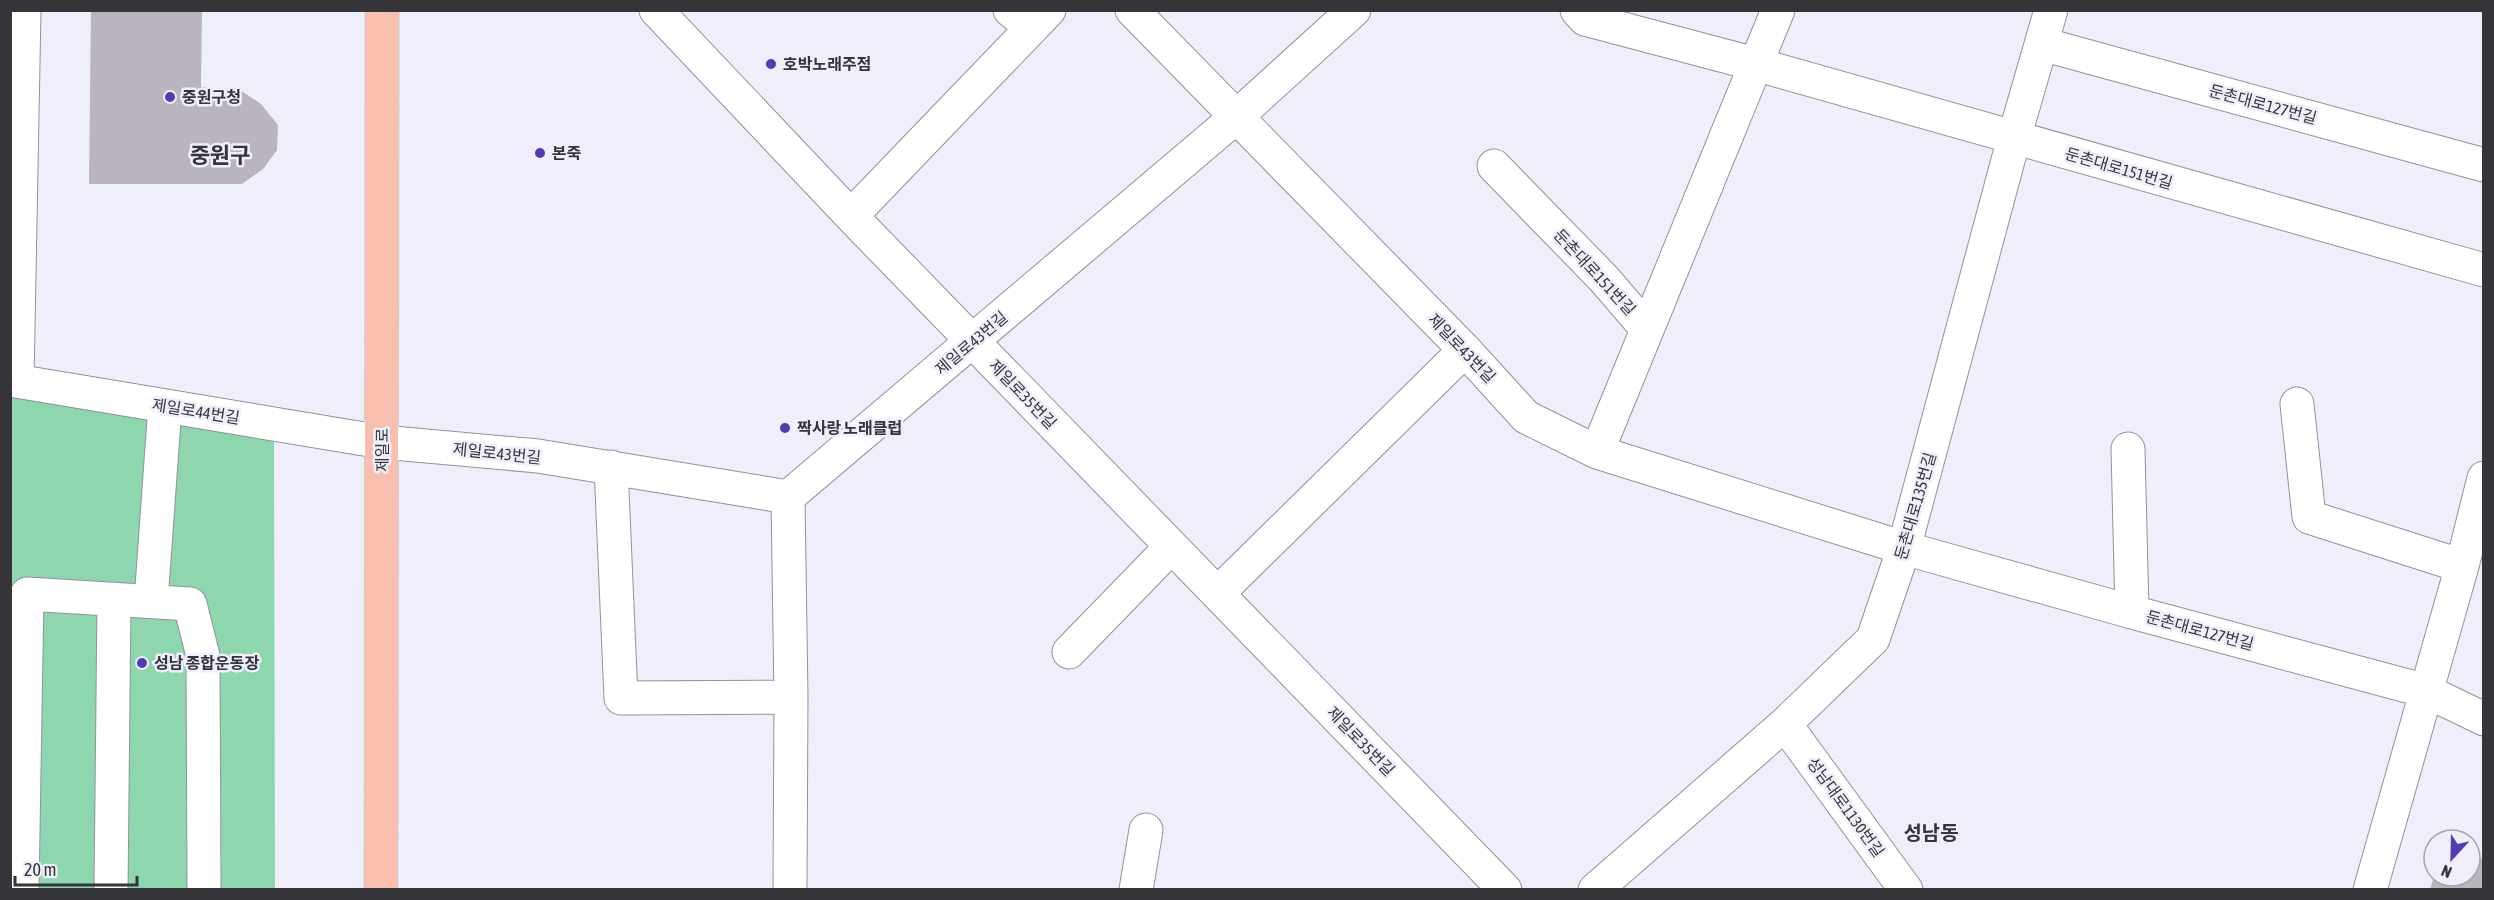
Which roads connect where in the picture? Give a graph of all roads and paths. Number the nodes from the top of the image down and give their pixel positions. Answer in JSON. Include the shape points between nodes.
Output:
{"nodes":[{"id":1,"x":24,"y":10,"type":"edge"},
{"id":2,"x":382,"y":10,"type":"edge"},
{"id":3,"x":656,"y":10,"type":"edge"},
{"id":4,"x":1132,"y":10,"type":"edge"},
{"id":5,"x":1354,"y":10,"type":"edge"},
{"id":6,"x":1577,"y":10,"type":"edge"},
{"id":7,"x":1778,"y":10,"type":"edge"},
{"id":8,"x":2051,"y":10,"type":"edge"},
{"id":9,"x":1030,"y":16,"type":"edge"},
{"id":10,"x":2042,"y":44,"type":"junction"},
{"id":11,"x":1755,"y":64,"type":"junction"},
{"id":12,"x":1235,"y":118,"type":"junction"},
{"id":13,"x":2014,"y":138,"type":"junction"},
{"id":14,"x":2484,"y":165,"type":"edge"},
{"id":15,"x":1494,"y":166,"type":"dead end"},
{"id":16,"x":851,"y":216,"type":"junction"},
{"id":17,"x":2484,"y":270,"type":"edge"},
{"id":18,"x":1647,"y":329,"type":"junction"},
{"id":19,"x":972,"y":342,"type":"junction"},
{"id":20,"x":1465,"y":350,"type":"junction"},
{"id":21,"x":14,"y":381,"type":"edge"},
{"id":22,"x":2297,"y":404,"type":"dead end"},
{"id":23,"x":165,"y":406,"type":"junction"},
{"id":24,"x":382,"y":442,"type":"junction"},
{"id":25,"x":2128,"y":449,"type":"dead end"},
{"id":26,"x":1597,"y":452,"type":"junction"},
{"id":27,"x":611,"y":467,"type":"junction"},
{"id":28,"x":2484,"y":478,"type":"edge"},
{"id":29,"x":788,"y":497,"type":"junction"},
{"id":30,"x":2478,"y":519,"type":"edge"},
{"id":31,"x":1171,"y":547,"type":"junction"},
{"id":32,"x":1904,"y":548,"type":"junction"},
{"id":33,"x":2462,"y":566,"type":"junction"},
{"id":34,"x":1218,"y":593,"type":"junction"},
{"id":35,"x":114,"y":600,"type":"junction"},
{"id":36,"x":151,"y":601,"type":"junction"},
{"id":37,"x":2132,"y":612,"type":"junction"},
{"id":38,"x":1069,"y":652,"type":"dead end"},
{"id":39,"x":2426,"y":691,"type":"junction"},
{"id":40,"x":791,"y":697,"type":"junction"},
{"id":41,"x":2484,"y":718,"type":"edge"},
{"id":42,"x":1785,"y":724,"type":"junction"},
{"id":43,"x":1146,"y":830,"type":"dead end"},
{"id":44,"x":22,"y":890,"type":"edge"},
{"id":45,"x":111,"y":890,"type":"edge"},
{"id":46,"x":204,"y":890,"type":"edge"},
{"id":47,"x":381,"y":890,"type":"edge"},
{"id":48,"x":790,"y":890,"type":"edge"},
{"id":49,"x":1136,"y":890,"type":"edge"},
{"id":50,"x":1504,"y":890,"type":"edge"},
{"id":51,"x":1595,"y":890,"type":"edge"},
{"id":52,"x":1906,"y":890,"type":"edge"},
{"id":53,"x":2370,"y":890,"type":"edge"}],
"edges":[{"from":1,"to":21,"type":"street"},
{"from":2,"to":24,"type":"main road","name":"제일로"},
{"from":3,"to":16,"type":"street","name":"제일로35번길"},
{"from":4,"to":12,"type":"street"},
{"from":5,"to":12,"type":"street","name":"제일로43번길"},
{"from":6,"to":11,"type":"street","name":"둔촌대로151번길","via":[[1585,19]]},
{"from":7,"to":11,"type":"street"},
{"from":8,"to":10,"type":"street","name":"둔촌대로135번길"},
{"from":9,"to":16,"type":"street"},
{"from":10,"to":13,"type":"street","name":"둔촌대로135번길"},
{"from":10,"to":14,"type":"street","name":"둔촌대로127번길"},
{"from":11,"to":13,"type":"street","name":"둔촌대로151번길"},
{"from":11,"to":18,"type":"street","name":"둔촌대로151번길"},
{"from":12,"to":19,"type":"street","name":"제일로43번길"},
{"from":12,"to":20,"type":"street","name":"제일로43번길"},
{"from":13,"to":17,"type":"street","name":"둔촌대로151번길"},
{"from":13,"to":32,"type":"street","name":"둔촌대로135번길"},
{"from":15,"to":18,"type":"street","name":"둔촌대로151번길"},
{"from":16,"to":19,"type":"street","name":"제일로35번길"},
{"from":18,"to":26,"type":"street"},
{"from":19,"to":29,"type":"street","name":"제일로43번길"},
{"from":19,"to":31,"type":"street","name":"제일로35번길"},
{"from":20,"to":26,"type":"street","name":"제일로43번길","via":[[1526,417]]},
{"from":20,"to":34,"type":"street"},
{"from":21,"to":23,"type":"street","name":"제일로44번길"},
{"from":22,"to":33,"type":"street","via":[[2309,518]]},
{"from":23,"to":24,"type":"street","name":"제일로44번길"},
{"from":23,"to":36,"type":"street"},
{"from":24,"to":27,"type":"street","name":"제일로43번길","via":[[538,456]]},
{"from":24,"to":47,"type":"main road","name":"제일로"},
{"from":25,"to":37,"type":"street","name":"둔촌대로127번길"},
{"from":26,"to":32,"type":"street","name":"제일로43번길"},
{"from":27,"to":29,"type":"street","name":"제일로43번길"},
{"from":27,"to":40,"type":"street","via":[[621,698]]},
{"from":28,"to":30,"type":"street"},
{"from":29,"to":40,"type":"street"},
{"from":30,"to":33,"type":"street"},
{"from":31,"to":34,"type":"street","name":"제일로35번길"},
{"from":31,"to":38,"type":"street"},
{"from":32,"to":37,"type":"street","name":"제일로43번길"},
{"from":32,"to":42,"type":"street","name":"둔촌대로135번길","via":[[1873,639]]},
{"from":33,"to":39,"type":"street"},
{"from":34,"to":50,"type":"street","name":"제일로35번길"},
{"from":35,"to":36,"type":"street"},
{"from":35,"to":44,"type":"street","via":[[27,594]]},
{"from":35,"to":45,"type":"street"},
{"from":36,"to":46,"type":"street","via":[[190,604],[203,656]]},
{"from":37,"to":39,"type":"street","name":"둔촌대로127번길"},
{"from":39,"to":41,"type":"street","name":"둔촌대로127번길"},
{"from":39,"to":53,"type":"street"},
{"from":40,"to":48,"type":"street"},
{"from":42,"to":51,"type":"street","name":"둔촌대로135번길"},
{"from":42,"to":52,"type":"street","name":"성남대로1130번길"},
{"from":43,"to":49,"type":"street"}]}
